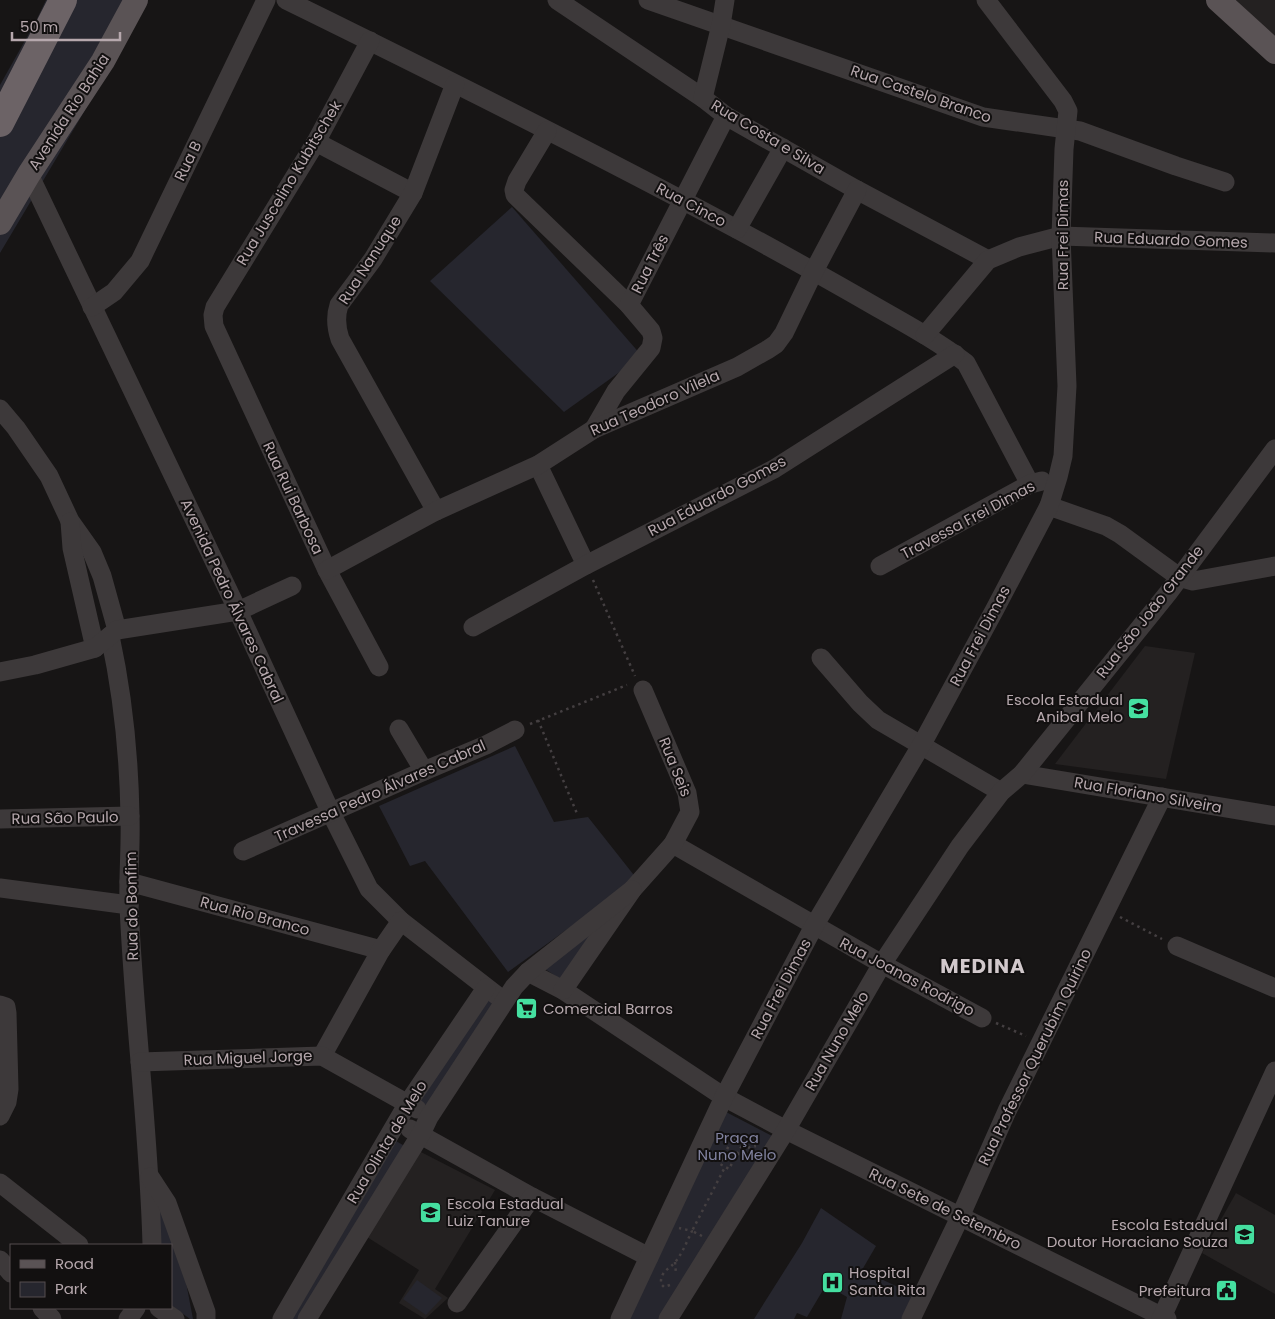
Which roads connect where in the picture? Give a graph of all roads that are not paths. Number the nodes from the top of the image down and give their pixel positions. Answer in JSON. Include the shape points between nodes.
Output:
{"nodes":[{"id":1,"x":63,"y":0,"type":"edge"},
{"id":2,"x":136,"y":0,"type":"edge"},
{"id":3,"x":266,"y":0,"type":"edge"},
{"id":4,"x":286,"y":0,"type":"edge"},
{"id":5,"x":557,"y":0,"type":"edge"},
{"id":6,"x":648,"y":0,"type":"edge"},
{"id":7,"x":725,"y":0,"type":"edge"},
{"id":8,"x":986,"y":0,"type":"edge"},
{"id":9,"x":1218,"y":0,"type":"edge"},
{"id":10,"x":721,"y":25,"type":"junction"},
{"id":11,"x":370,"y":41,"type":"junction"},
{"id":12,"x":1275,"y":52,"type":"edge"},
{"id":13,"x":455,"y":84,"type":"junction"},
{"id":14,"x":703,"y":98,"type":"junction"},
{"id":15,"x":726,"y":116,"type":"junction"},
{"id":16,"x":0,"y":123,"type":"edge"},
{"id":17,"x":1067,"y":128,"type":"junction"},
{"id":18,"x":548,"y":131,"type":"junction"},
{"id":19,"x":316,"y":142,"type":"junction"},
{"id":20,"x":783,"y":148,"type":"junction"},
{"id":21,"x":29,"y":174,"type":"junction"},
{"id":22,"x":1225,"y":182,"type":"dead end"},
{"id":23,"x":857,"y":190,"type":"junction"},
{"id":24,"x":413,"y":193,"type":"junction"},
{"id":25,"x":682,"y":200,"type":"junction"},
{"id":26,"x":0,"y":223,"type":"edge"},
{"id":27,"x":737,"y":230,"type":"junction"},
{"id":28,"x":1061,"y":236,"type":"junction"},
{"id":29,"x":1275,"y":243,"type":"edge"},
{"id":30,"x":988,"y":260,"type":"junction"},
{"id":31,"x":814,"y":271,"type":"junction"},
{"id":32,"x":629,"y":305,"type":"junction"},
{"id":33,"x":92,"y":307,"type":"junction"},
{"id":34,"x":214,"y":326,"type":"joint"},
{"id":35,"x":925,"y":335,"type":"junction"},
{"id":36,"x":955,"y":354,"type":"junction"},
{"id":37,"x":0,"y":409,"type":"edge"},
{"id":38,"x":594,"y":429,"type":"junction"},
{"id":39,"x":1275,"y":449,"type":"edge"},
{"id":40,"x":538,"y":465,"type":"junction"},
{"id":41,"x":1058,"y":478,"type":"junction"},
{"id":42,"x":1030,"y":484,"type":"junction"},
{"id":43,"x":1049,"y":506,"type":"junction"},
{"id":44,"x":436,"y":511,"type":"junction"},
{"id":45,"x":70,"y":521,"type":"junction"},
{"id":46,"x":586,"y":565,"type":"junction"},
{"id":47,"x":880,"y":566,"type":"dead end"},
{"id":48,"x":1275,"y":566,"type":"edge"},
{"id":49,"x":327,"y":570,"type":"junction"},
{"id":50,"x":1179,"y":577,"type":"junction"},
{"id":51,"x":292,"y":586,"type":"dead end"},
{"id":52,"x":238,"y":611,"type":"junction"},
{"id":53,"x":473,"y":627,"type":"dead end"},
{"id":54,"x":114,"y":633,"type":"junction"},
{"id":55,"x":95,"y":648,"type":"junction"},
{"id":56,"x":821,"y":658,"type":"dead end"},
{"id":57,"x":379,"y":667,"type":"dead end"},
{"id":58,"x":0,"y":672,"type":"edge"},
{"id":59,"x":636,"y":685,"type":"road end"},
{"id":60,"x":399,"y":729,"type":"dead end"},
{"id":61,"x":515,"y":730,"type":"dead end"},
{"id":62,"x":922,"y":744,"type":"junction"},
{"id":63,"x":424,"y":771,"type":"junction"},
{"id":64,"x":1022,"y":774,"type":"junction"},
{"id":65,"x":1001,"y":792,"type":"junction"},
{"id":66,"x":1162,"y":797,"type":"junction"},
{"id":67,"x":331,"y":813,"type":"junction"},
{"id":68,"x":130,"y":816,"type":"junction"},
{"id":69,"x":1275,"y":816,"type":"edge"},
{"id":70,"x":0,"y":819,"type":"edge"},
{"id":71,"x":673,"y":844,"type":"junction"},
{"id":72,"x":243,"y":851,"type":"dead end"},
{"id":73,"x":129,"y":882,"type":"junction"},
{"id":74,"x":0,"y":888,"type":"edge"},
{"id":75,"x":632,"y":890,"type":"junction"},
{"id":76,"x":129,"y":905,"type":"junction"},
{"id":77,"x":400,"y":921,"type":"junction"},
{"id":78,"x":814,"y":926,"type":"junction"},
{"id":79,"x":1177,"y":946,"type":"road end"},
{"id":80,"x":381,"y":950,"type":"junction"},
{"id":81,"x":882,"y":964,"type":"junction"},
{"id":82,"x":528,"y":972,"type":"junction"},
{"id":83,"x":486,"y":988,"type":"junction"},
{"id":84,"x":1275,"y":988,"type":"edge"},
{"id":85,"x":563,"y":990,"type":"junction"},
{"id":86,"x":504,"y":1001,"type":"junction"},
{"id":87,"x":0,"y":1004,"type":"edge"},
{"id":88,"x":982,"y":1018,"type":"road end"},
{"id":89,"x":322,"y":1056,"type":"junction"},
{"id":90,"x":140,"y":1062,"type":"junction"},
{"id":91,"x":1275,"y":1071,"type":"edge"},
{"id":92,"x":724,"y":1097,"type":"junction"},
{"id":93,"x":408,"y":1104,"type":"junction"},
{"id":94,"x":0,"y":1116,"type":"edge"},
{"id":95,"x":430,"y":1117,"type":"junction"},
{"id":96,"x":398,"y":1123,"type":"junction"},
{"id":97,"x":786,"y":1130,"type":"junction"},
{"id":98,"x":421,"y":1134,"type":"junction"},
{"id":99,"x":150,"y":1177,"type":"junction"},
{"id":100,"x":0,"y":1183,"type":"edge"},
{"id":101,"x":532,"y":1197,"type":"junction"},
{"id":102,"x":960,"y":1217,"type":"junction"},
{"id":103,"x":78,"y":1244,"type":"edge"},
{"id":104,"x":152,"y":1244,"type":"edge"},
{"id":105,"x":178,"y":1246,"type":"edge"},
{"id":106,"x":649,"y":1257,"type":"junction"},
{"id":107,"x":0,"y":1260,"type":"edge"},
{"id":108,"x":10,"y":1272,"type":"edge"},
{"id":109,"x":457,"y":1303,"type":"dead end"},
{"id":110,"x":43,"y":1309,"type":"edge"},
{"id":111,"x":160,"y":1309,"type":"edge"},
{"id":112,"x":1163,"y":1318,"type":"edge"},
{"id":113,"x":52,"y":1319,"type":"edge"},
{"id":114,"x":175,"y":1319,"type":"edge"},
{"id":115,"x":206,"y":1319,"type":"edge"},
{"id":116,"x":282,"y":1319,"type":"edge"},
{"id":117,"x":307,"y":1319,"type":"edge"},
{"id":118,"x":620,"y":1319,"type":"edge"},
{"id":119,"x":668,"y":1319,"type":"edge"},
{"id":120,"x":911,"y":1319,"type":"edge"}],
"edges":[{"from":1,"to":16,"type":"highway"},
{"from":2,"to":21,"type":"main road","name":"Avenida Rio Bahia","via":[[103,61]]},
{"from":3,"to":33,"type":"street","name":"Rua B","via":[[140,261],[114,292]]},
{"from":4,"to":11,"type":"street","name":"Rua Cinco"},
{"from":5,"to":14,"type":"street","name":"Rua Costa e Silva"},
{"from":6,"to":10,"type":"street","name":"Rua Castelo Branco"},
{"from":7,"to":10,"type":"street"},
{"from":8,"to":17,"type":"street","name":"Rua Frei Dimas","via":[[1063,100],[1068,111]]},
{"from":9,"to":12,"type":"main road"},
{"from":10,"to":14,"type":"street"},
{"from":10,"to":17,"type":"street","name":"Rua Castelo Branco","via":[[982,117]]},
{"from":11,"to":13,"type":"street","name":"Rua Cinco"},
{"from":11,"to":19,"type":"street","name":"Rua Juscelino Kubitschek"},
{"from":13,"to":18,"type":"street","name":"Rua Cinco"},
{"from":13,"to":24,"type":"street","name":"Rua Nanuque"},
{"from":14,"to":15,"type":"street","name":"Rua Costa e Silva"},
{"from":15,"to":20,"type":"street","name":"Rua Costa e Silva"},
{"from":15,"to":25,"type":"street","name":"Rua Três"},
{"from":17,"to":22,"type":"street","name":"Rua Castelo Branco"},
{"from":17,"to":28,"type":"street","name":"Rua Frei Dimas"},
{"from":18,"to":25,"type":"street","name":"Rua Cinco"},
{"from":18,"to":32,"type":"street","via":[[517,181],[515,195]]},
{"from":19,"to":24,"type":"street"},
{"from":19,"to":34,"type":"street","name":"Rua Juscelino Kubitschek","via":[[215,307]]},
{"from":20,"to":23,"type":"street","name":"Rua Costa e Silva"},
{"from":20,"to":27,"type":"street"},
{"from":21,"to":26,"type":"main road","name":"Avenida Rio Bahia"},
{"from":21,"to":33,"type":"street","name":"Avenida Pedro Álvares Cabral"},
{"from":23,"to":30,"type":"street","name":"Rua Costa e Silva"},
{"from":23,"to":31,"type":"street","name":"Rua Teodoro Vilela"},
{"from":24,"to":44,"type":"street","name":"Rua Nanuque","via":[[373,259],[339,304],[336,328]]},
{"from":25,"to":27,"type":"street","name":"Rua Cinco"},
{"from":25,"to":32,"type":"street","name":"Rua Três"},
{"from":27,"to":31,"type":"street","name":"Rua Cinco"},
{"from":28,"to":29,"type":"street","name":"Rua Eduardo Gomes"},
{"from":28,"to":30,"type":"street","name":"Rua Eduardo Gomes","via":[[1019,247]]},
{"from":28,"to":41,"type":"street","name":"Rua Frei Dimas","via":[[1067,386],[1063,456]]},
{"from":30,"to":35,"type":"street","name":"Rua Eduardo Gomes"},
{"from":31,"to":35,"type":"street","name":"Rua Cinco"},
{"from":31,"to":38,"type":"street","name":"Rua Teodoro Vilela","via":[[784,333],[768,350],[737,367]]},
{"from":32,"to":38,"type":"street","name":"Rua Três","via":[[651,331],[651,348],[616,391]]},
{"from":33,"to":52,"type":"street","name":"Avenida Pedro Álvares Cabral"},
{"from":34,"to":49,"type":"street","name":"Rua Rui Barbosa"},
{"from":35,"to":36,"type":"street","name":"Rua Cinco"},
{"from":36,"to":42,"type":"street","name":"Rua Cinco","via":[[966,363]]},
{"from":36,"to":46,"type":"street","name":"Rua Eduardo Gomes","via":[[774,469]]},
{"from":37,"to":45,"type":"street","name":"Rua do Bonfim","via":[[49,476]]},
{"from":38,"to":40,"type":"street","name":"Rua Teodoro Vilela"},
{"from":39,"to":50,"type":"street","name":"Rua São João Grande"},
{"from":40,"to":44,"type":"street","name":"Rua Teodoro Vilela"},
{"from":40,"to":46,"type":"street"},
{"from":41,"to":42,"type":"street","name":"Travessa Frei Dimas"},
{"from":41,"to":43,"type":"street","name":"Rua Frei Dimas"},
{"from":42,"to":47,"type":"street","name":"Travessa Frei Dimas"},
{"from":43,"to":50,"type":"street","via":[[1106,526]]},
{"from":43,"to":62,"type":"street","name":"Rua Frei Dimas"},
{"from":44,"to":49,"type":"street","name":"Rua Teodoro Vilela"},
{"from":45,"to":54,"type":"street","name":"Rua do Bonfim","via":[[92,552],[102,576]]},
{"from":45,"to":55,"type":"street","name":"Rua do Bonfim","via":[[72,548]]},
{"from":46,"to":53,"type":"street","name":"Rua Eduardo Gomes"},
{"from":48,"to":50,"type":"street","via":[[1193,581]]},
{"from":49,"to":57,"type":"street","name":"Rua Rui Barbosa"},
{"from":50,"to":64,"type":"street","name":"Rua São João Grande"},
{"from":51,"to":52,"type":"street"},
{"from":52,"to":54,"type":"street"},
{"from":52,"to":67,"type":"street","name":"Avenida Pedro Álvares Cabral"},
{"from":54,"to":55,"type":"street"},
{"from":54,"to":68,"type":"street","name":"Rua do Bonfim","via":[[126,739]]},
{"from":55,"to":58,"type":"street"},
{"from":56,"to":62,"type":"street","via":[[878,720]]},
{"from":59,"to":71,"type":"street","name":"Rua Seis","via":[[687,793],[690,812]]},
{"from":60,"to":63,"type":"street"},
{"from":61,"to":63,"type":"street","name":"Travessa Pedro Álvares Cabral"},
{"from":62,"to":65,"type":"street"},
{"from":62,"to":78,"type":"street","name":"Rua Frei Dimas"},
{"from":63,"to":67,"type":"street","name":"Travessa Pedro Álvares Cabral"},
{"from":64,"to":65,"type":"street","name":"Rua Nuno Melo"},
{"from":64,"to":66,"type":"street","name":"Rua Floriano Silveira"},
{"from":65,"to":81,"type":"street","name":"Rua Nuno Melo","via":[[960,846]]},
{"from":66,"to":69,"type":"street","name":"Rua Floriano Silveira"},
{"from":66,"to":102,"type":"street","name":"Rua Professor Querubim Quirino","via":[[1007,1111]]},
{"from":67,"to":72,"type":"street","name":"Travessa Pedro Álvares Cabral"},
{"from":67,"to":77,"type":"street","name":"Avenida Pedro Álvares Cabral","via":[[369,889]]},
{"from":68,"to":70,"type":"street","name":"Rua São Paulo"},
{"from":68,"to":73,"type":"street","name":"Rua do Bonfim"},
{"from":71,"to":75,"type":"street","name":"Rua Olinta de Melo"},
{"from":71,"to":78,"type":"street","name":"Rua Joanas Rodrigo"},
{"from":73,"to":76,"type":"street","name":"Rua do Bonfim"},
{"from":73,"to":80,"type":"street","name":"Rua Rio Branco"},
{"from":74,"to":76,"type":"street"},
{"from":75,"to":82,"type":"street","name":"Rua Olinta de Melo"},
{"from":75,"to":85,"type":"street","name":"Rua Olinta de Melo"},
{"from":76,"to":90,"type":"street","name":"Rua do Bonfim"},
{"from":77,"to":80,"type":"street"},
{"from":77,"to":83,"type":"street","name":"Avenida Pedro Álvares Cabral"},
{"from":78,"to":81,"type":"street","name":"Rua Joanas Rodrigo"},
{"from":78,"to":92,"type":"street","name":"Rua Frei Dimas"},
{"from":79,"to":84,"type":"street"},
{"from":80,"to":89,"type":"street"},
{"from":81,"to":88,"type":"street","name":"Rua Joanas Rodrigo"},
{"from":81,"to":97,"type":"street","name":"Rua Nuno Melo"},
{"from":82,"to":85,"type":"street","name":"Rua Sete de Setembro"},
{"from":82,"to":86,"type":"street","name":"Rua Olinta de Melo"},
{"from":83,"to":86,"type":"street"},
{"from":83,"to":93,"type":"street","name":"Rua Olinta de Melo"},
{"from":85,"to":92,"type":"street","name":"Rua Sete de Setembro"},
{"from":86,"to":95,"type":"street","name":"Rua Olinta de Melo"},
{"from":87,"to":94,"type":"street","via":[[6,1007],[7,1013],[9,1090]]},
{"from":89,"to":90,"type":"street","name":"Rua Miguel Jorge"},
{"from":89,"to":93,"type":"street","name":"Rua Miguel Jorge"},
{"from":90,"to":99,"type":"street","name":"Rua do Bonfim"},
{"from":91,"to":112,"type":"street"},
{"from":92,"to":97,"type":"street","name":"Rua Sete de Setembro"},
{"from":92,"to":106,"type":"street"},
{"from":93,"to":95,"type":"street","name":"Rua Miguel Jorge"},
{"from":93,"to":96,"type":"street","name":"Rua Olinta de Melo"},
{"from":95,"to":98,"type":"street","name":"Rua Olinta de Melo"},
{"from":96,"to":98,"type":"street"},
{"from":96,"to":116,"type":"street","name":"Rua Olinta de Melo"},
{"from":97,"to":102,"type":"street","name":"Rua Sete de Setembro"},
{"from":97,"to":119,"type":"street","name":"Rua Nuno Melo"},
{"from":98,"to":101,"type":"street"},
{"from":98,"to":117,"type":"street","name":"Rua Olinta de Melo"},
{"from":99,"to":104,"type":"street","name":"Rua do Bonfim"},
{"from":99,"to":105,"type":"street","name":"Rua do Bonfim","via":[[168,1203]]},
{"from":100,"to":103,"type":"street"},
{"from":101,"to":106,"type":"street"},
{"from":101,"to":109,"type":"street"},
{"from":102,"to":112,"type":"street","name":"Rua Sete de Setembro"},
{"from":102,"to":120,"type":"street","name":"Rua Professor Querubim Quirino"},
{"from":105,"to":115,"type":"street","name":"Rua do Bonfim","via":[[206,1312]]},
{"from":106,"to":118,"type":"street"},
{"from":107,"to":108,"type":"street"},
{"from":110,"to":113,"type":"street"},
{"from":111,"to":114,"type":"street"}]}
